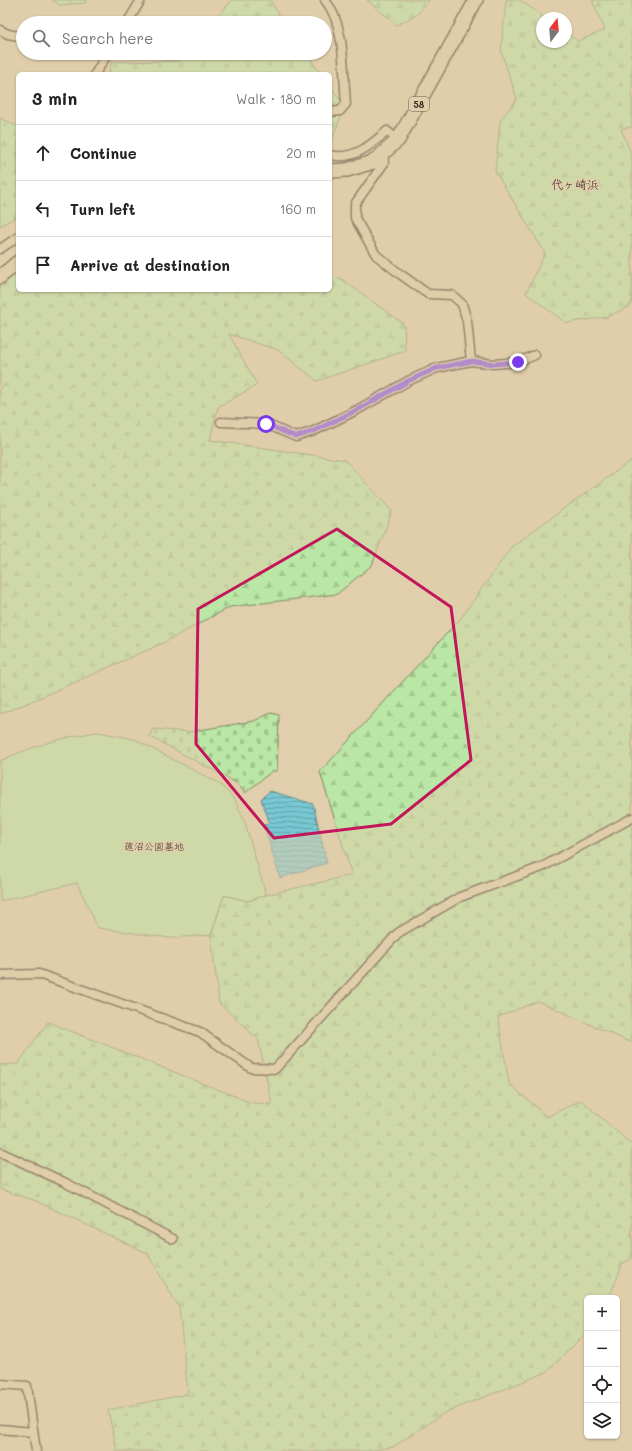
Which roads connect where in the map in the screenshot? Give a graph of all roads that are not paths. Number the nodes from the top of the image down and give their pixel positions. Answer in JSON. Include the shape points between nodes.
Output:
{"nodes":[{"id":1,"x":141,"y":0,"type":"edge"},
{"id":2,"x":325,"y":0,"type":"edge"},
{"id":3,"x":476,"y":0,"type":"edge"},
{"id":4,"x":131,"y":16,"type":"edge"},
{"id":5,"x":0,"y":30,"type":"edge"},
{"id":6,"x":16,"y":36,"type":"edge"},
{"id":7,"x":104,"y":60,"type":"edge"},
{"id":8,"x":96,"y":72,"type":"edge"},
{"id":9,"x":332,"y":112,"type":"edge"},
{"id":10,"x":398,"y":140,"type":"junction"},
{"id":11,"x":383,"y":154,"type":"junction"},
{"id":12,"x":332,"y":156,"type":"edge"},
{"id":13,"x":332,"y":171,"type":"edge"},
{"id":14,"x":16,"y":238,"type":"edge"},
{"id":15,"x":0,"y":249,"type":"edge"},
{"id":16,"x":16,"y":264,"type":"edge"},
{"id":17,"x":0,"y":277,"type":"edge"},
{"id":18,"x":535,"y":355,"type":"dead end"},
{"id":19,"x":472,"y":361,"type":"junction"},
{"id":20,"x":221,"y":422,"type":"dead end"},
{"id":21,"x":632,"y":818,"type":"edge"},
{"id":22,"x":0,"y":975,"type":"edge"},
{"id":23,"x":0,"y":1152,"type":"edge"},
{"id":24,"x":173,"y":1239,"type":"dead end"},
{"id":25,"x":0,"y":1384,"type":"edge"},
{"id":26,"x":0,"y":1429,"type":"edge"},
{"id":27,"x":33,"y":1432,"type":"junction"},
{"id":28,"x":36,"y":1451,"type":"edge"}],
"edges":[{"from":1,"to":4,"type":"street"},
{"from":2,"to":9,"type":"street","via":[[336,19],[342,52],[346,104],[340,111]]},
{"from":3,"to":10,"type":"main road","number":"58"},
{"from":5,"to":6,"type":"street"},
{"from":7,"to":8,"type":"street"},
{"from":10,"to":11,"type":"main road","number":"58"},
{"from":10,"to":12,"type":"street","via":[[387,132],[369,146],[352,154]]},
{"from":11,"to":13,"type":"main road","number":"58","via":[[360,168]]},
{"from":11,"to":19,"type":"street","via":[[384,163],[355,204],[355,218],[376,255],[428,294],[452,295],[462,304]]},
{"from":14,"to":15,"type":"street"},
{"from":16,"to":17,"type":"main road"},
{"from":18,"to":19,"type":"street","via":[[518,362],[494,364]]},
{"from":19,"to":20,"type":"street","via":[[437,368],[357,410],[296,437],[266,424]]},
{"from":21,"to":22,"type":"street","via":[[542,867],[460,897],[398,933],[275,1069],[251,1068],[200,1032],[39,974]]},
{"from":23,"to":24,"type":"street"},
{"from":25,"to":27,"type":"street","via":[[27,1386]]},
{"from":26,"to":27,"type":"street"},
{"from":27,"to":28,"type":"street"}]}
